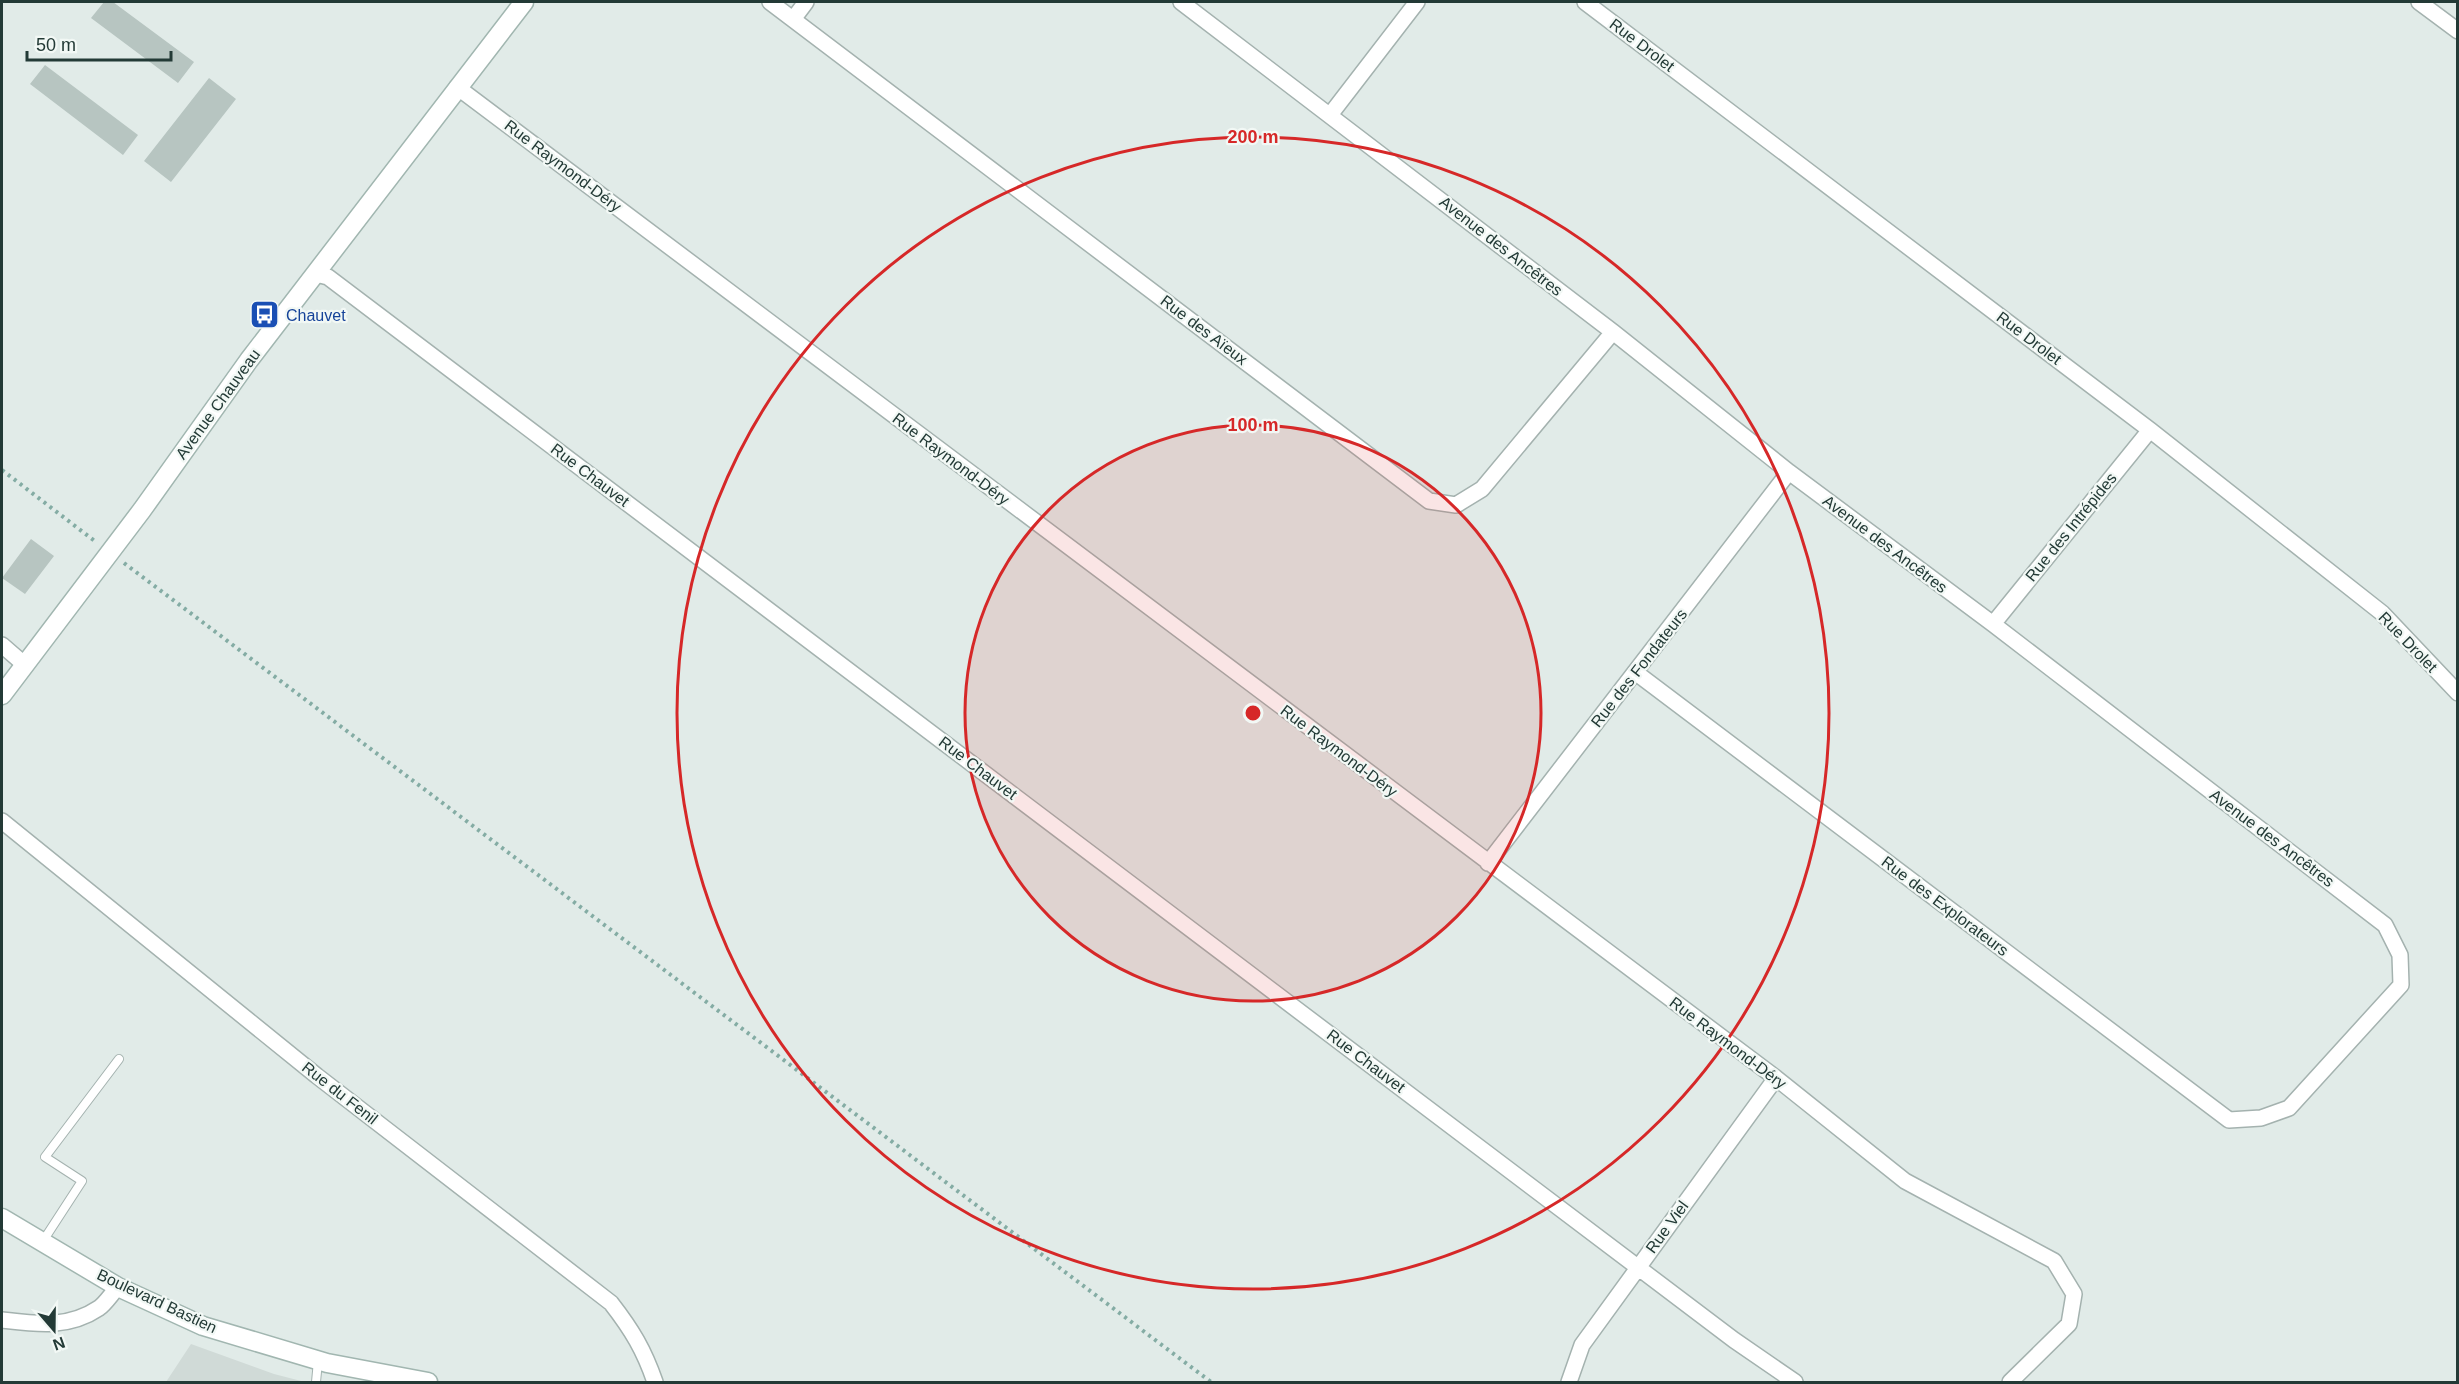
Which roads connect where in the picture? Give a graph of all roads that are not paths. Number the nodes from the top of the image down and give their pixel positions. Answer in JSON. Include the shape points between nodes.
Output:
{"nodes":[{"id":1,"x":524,"y":2,"type":"edge"},
{"id":2,"x":770,"y":2,"type":"edge"},
{"id":3,"x":806,"y":2,"type":"edge"},
{"id":4,"x":1181,"y":2,"type":"edge"},
{"id":5,"x":1417,"y":2,"type":"edge"},
{"id":6,"x":1585,"y":2,"type":"edge"},
{"id":7,"x":2419,"y":2,"type":"edge"},
{"id":8,"x":794,"y":18,"type":"junction"},
{"id":9,"x":2457,"y":31,"type":"edge"},
{"id":10,"x":457,"y":87,"type":"junction"},
{"id":11,"x":1330,"y":115,"type":"junction"},
{"id":12,"x":316,"y":274,"type":"junction"},
{"id":13,"x":1612,"y":332,"type":"junction"},
{"id":14,"x":2150,"y":430,"type":"junction"},
{"id":15,"x":1789,"y":472,"type":"junction"},
{"id":16,"x":1993,"y":624,"type":"junction"},
{"id":17,"x":2,"y":645,"type":"edge"},
{"id":18,"x":25,"y":665,"type":"junction"},
{"id":19,"x":1635,"y":672,"type":"junction"},
{"id":20,"x":2457,"y":693,"type":"edge"},
{"id":21,"x":2,"y":694,"type":"edge"},
{"id":22,"x":2,"y":821,"type":"edge"},
{"id":23,"x":1488,"y":863,"type":"junction"},
{"id":24,"x":119,"y":1059,"type":"dead end"},
{"id":25,"x":1776,"y":1078,"type":"junction"},
{"id":26,"x":2261,"y":1118,"type":"joint"},
{"id":27,"x":2,"y":1218,"type":"edge"},
{"id":28,"x":42,"y":1242,"type":"junction"},
{"id":29,"x":1638,"y":1267,"type":"junction"},
{"id":30,"x":118,"y":1287,"type":"junction"},
{"id":31,"x":2,"y":1320,"type":"edge"},
{"id":32,"x":318,"y":1361,"type":"junction"},
{"id":33,"x":316,"y":1383,"type":"edge"},
{"id":34,"x":428,"y":1383,"type":"edge"},
{"id":35,"x":655,"y":1383,"type":"edge"},
{"id":36,"x":1569,"y":1383,"type":"edge"},
{"id":37,"x":1795,"y":1383,"type":"edge"},
{"id":38,"x":2010,"y":1383,"type":"edge"}],
"edges":[{"from":1,"to":10,"type":"main road","name":"Avenue Chauveau"},
{"from":2,"to":8,"type":"street","name":"Rue des Aïeux"},
{"from":3,"to":8,"type":"street"},
{"from":4,"to":11,"type":"street","name":"Avenue des Ancêtres"},
{"from":5,"to":11,"type":"street"},
{"from":6,"to":14,"type":"street","name":"Rue Drolet"},
{"from":7,"to":9,"type":"street"},
{"from":8,"to":13,"type":"street","name":"Rue des Aïeux","via":[[1429,501],[1456,505],[1482,489]]},
{"from":10,"to":12,"type":"main road","name":"Avenue Chauveau"},
{"from":10,"to":23,"type":"street","name":"Rue Raymond-Déry"},
{"from":11,"to":13,"type":"street","name":"Avenue des Ancêtres"},
{"from":12,"to":18,"type":"main road","name":"Avenue Chauveau"},
{"from":12,"to":29,"type":"street","name":"Rue Chauvet","via":[[328,277]]},
{"from":13,"to":15,"type":"street","name":"Avenue des Ancêtres"},
{"from":14,"to":16,"type":"street","name":"Rue des Intrépides"},
{"from":14,"to":20,"type":"street","name":"Rue Drolet","via":[[2382,613]]},
{"from":15,"to":16,"type":"street","name":"Avenue des Ancêtres"},
{"from":15,"to":19,"type":"street","name":"Rue des Fondateurs"},
{"from":16,"to":26,"type":"street","name":"Avenue des Ancêtres","via":[[2385,925],[2400,955],[2401,985],[2289,1108]]},
{"from":17,"to":18,"type":"street"},
{"from":18,"to":21,"type":"main road","name":"Avenue Chauveau"},
{"from":19,"to":23,"type":"street","name":"Rue des Fondateurs"},
{"from":19,"to":26,"type":"street","name":"Rue des Explorateurs","via":[[2229,1120]]},
{"from":22,"to":35,"type":"street","name":"Rue du Fenil","via":[[317,1076],[611,1303],[634,1333]]},
{"from":23,"to":25,"type":"street","name":"Rue Raymond-Déry"},
{"from":24,"to":28,"type":"lane","via":[[45,1157],[82,1181]]},
{"from":25,"to":29,"type":"street","name":"Rue Viel"},
{"from":25,"to":38,"type":"street","name":"Rue Raymond-Déry","via":[[1905,1181],[2054,1261],[2074,1294],[2069,1324]]},
{"from":27,"to":28,"type":"main road","name":"Boulevard Bastien"},
{"from":28,"to":30,"type":"main road","name":"Boulevard Bastien"},
{"from":29,"to":36,"type":"street","name":"Rue Viel","via":[[1582,1345]]},
{"from":29,"to":37,"type":"street"},
{"from":30,"to":31,"type":"street","via":[[100,1307],[76,1320],[48,1325]]},
{"from":30,"to":32,"type":"main road","name":"Boulevard Bastien","via":[[203,1326]]},
{"from":32,"to":33,"type":"lane"},
{"from":32,"to":34,"type":"main road","name":"Boulevard Bastien"}]}
